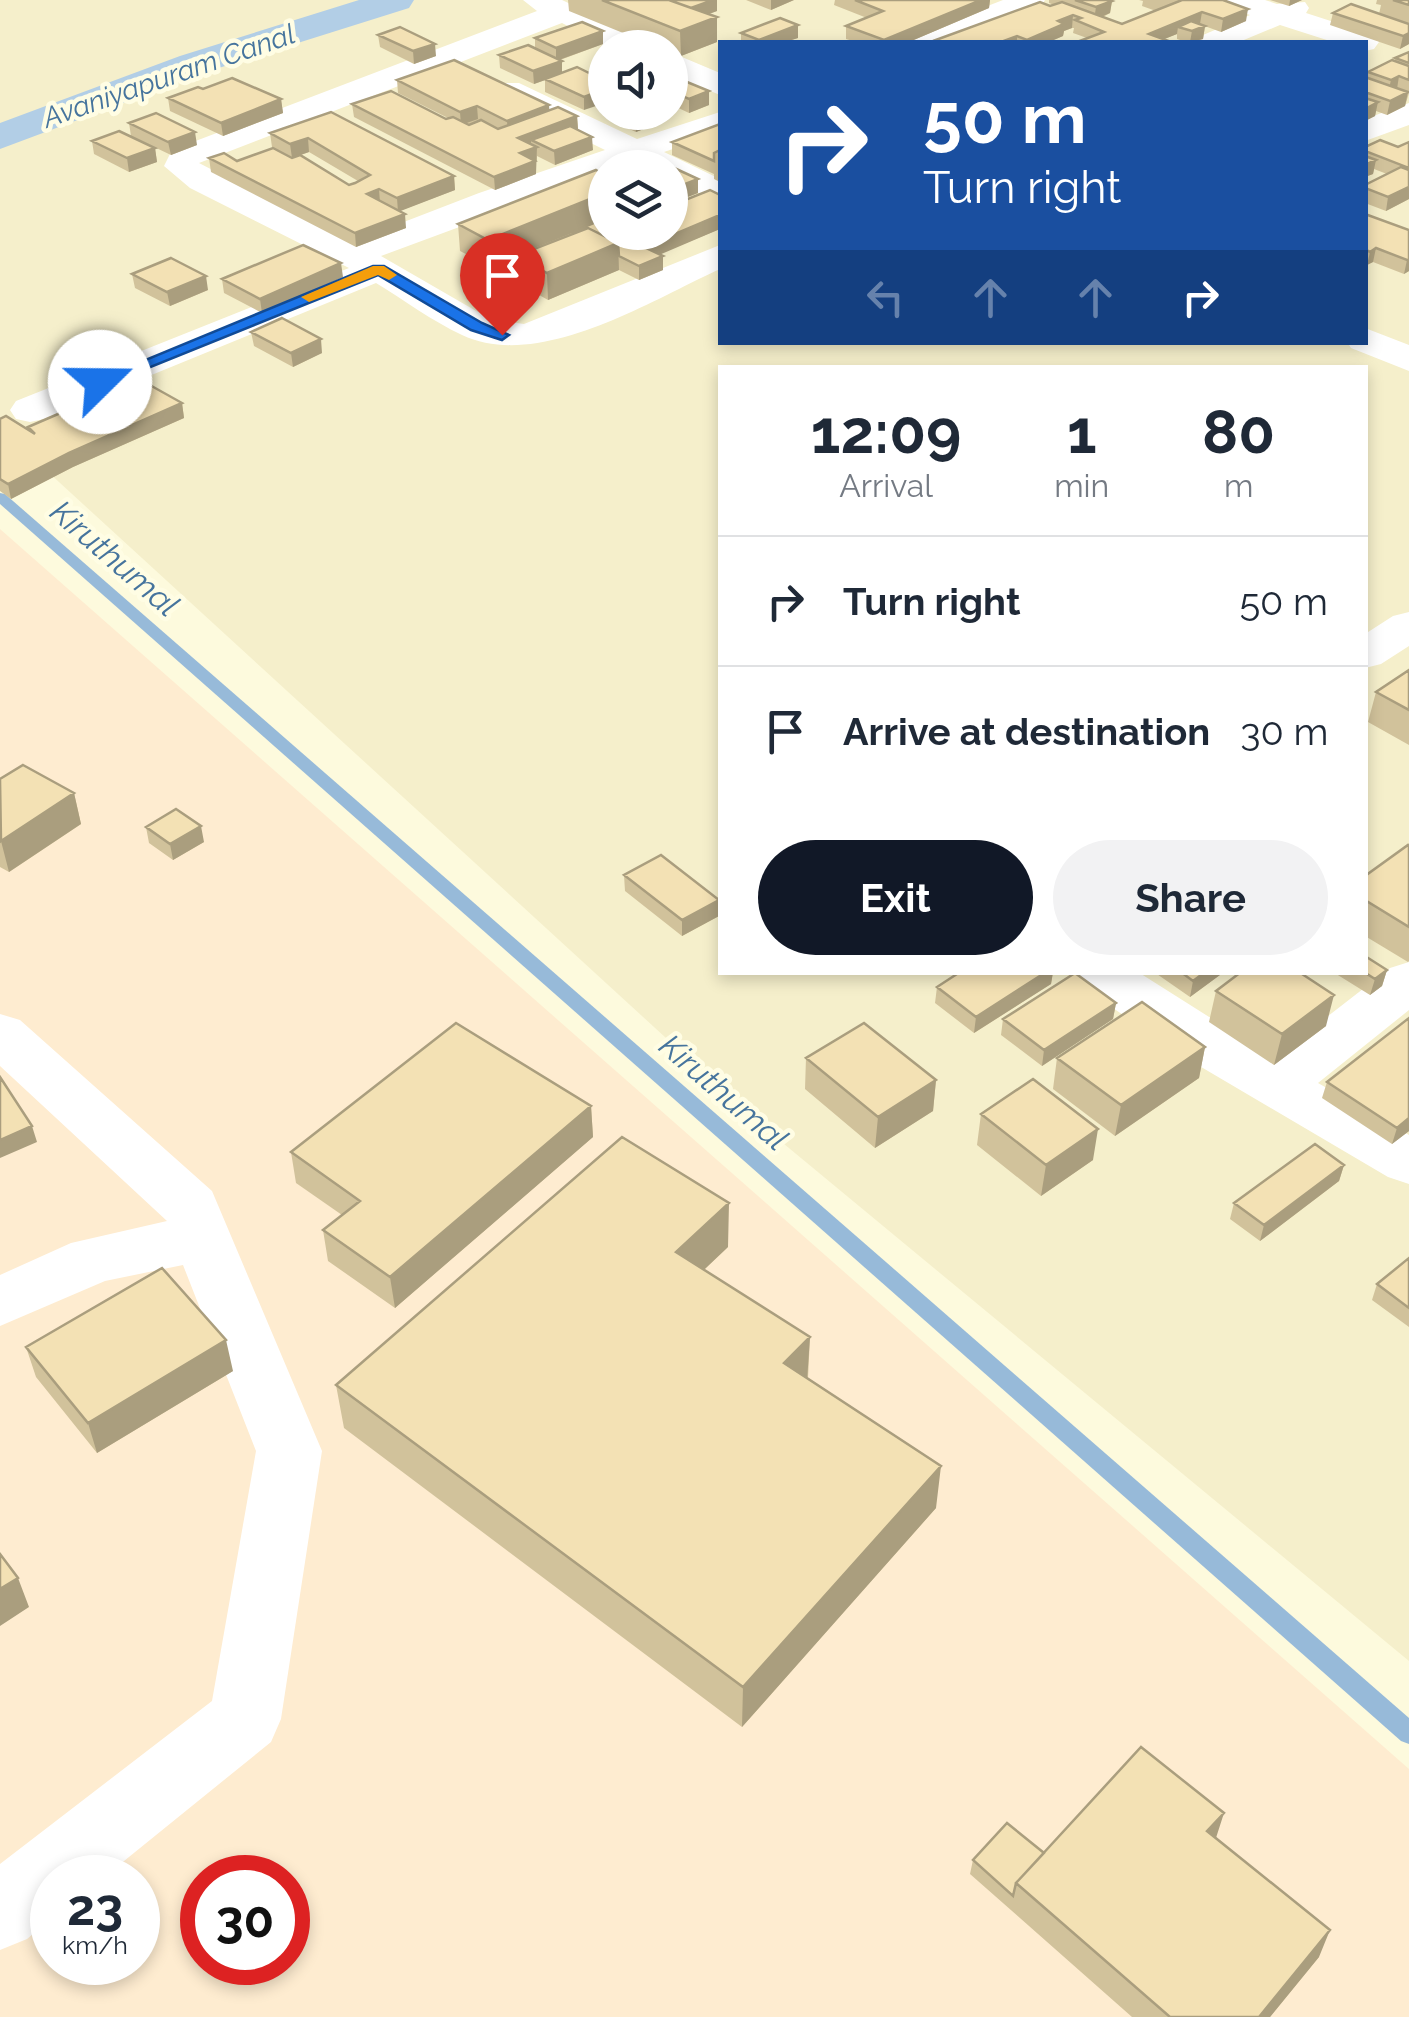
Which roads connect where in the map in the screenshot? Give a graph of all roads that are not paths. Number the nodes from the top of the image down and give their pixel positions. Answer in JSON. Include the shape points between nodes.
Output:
{"nodes":[{"id":1,"x":1030,"y":0,"type":"edge"},
{"id":2,"x":1234,"y":0,"type":"edge"},
{"id":3,"x":1313,"y":0,"type":"edge"},
{"id":4,"x":550,"y":6,"type":"edge"},
{"id":5,"x":1279,"y":15,"type":"junction"},
{"id":6,"x":600,"y":30,"type":"edge"},
{"id":7,"x":929,"y":40,"type":"edge"},
{"id":8,"x":1219,"y":40,"type":"edge"},
{"id":9,"x":1356,"y":40,"type":"edge"},
{"id":10,"x":438,"y":56,"type":"junction"},
{"id":11,"x":688,"y":70,"type":"edge"},
{"id":12,"x":718,"y":84,"type":"edge"},
{"id":13,"x":305,"y":107,"type":"junction"},
{"id":14,"x":718,"y":123,"type":"edge"},
{"id":15,"x":339,"y":124,"type":"edge"},
{"id":16,"x":638,"y":150,"type":"joint"},
{"id":17,"x":588,"y":167,"type":"edge"},
{"id":18,"x":688,"y":176,"type":"edge"},
{"id":19,"x":457,"y":183,"type":"edge"},
{"id":20,"x":718,"y":191,"type":"edge"},
{"id":21,"x":491,"y":200,"type":"junction"},
{"id":22,"x":718,"y":257,"type":"edge"},
{"id":23,"x":365,"y":262,"type":"junction"},
{"id":24,"x":1368,"y":341,"type":"edge"},
{"id":25,"x":1409,"y":359,"type":"edge"},
{"id":26,"x":30,"y":410,"type":"dead end"},
{"id":27,"x":1409,"y":626,"type":"edge"},
{"id":28,"x":1368,"y":652,"type":"edge"},
{"id":29,"x":1102,"y":975,"type":"edge"},
{"id":30,"x":1409,"y":981,"type":"edge"},
{"id":31,"x":0,"y":1034,"type":"edge"},
{"id":32,"x":1276,"y":1085,"type":"junction"},
{"id":33,"x":1409,"y":1162,"type":"edge"},
{"id":34,"x":204,"y":1237,"type":"junction"},
{"id":35,"x":0,"y":1302,"type":"edge"},
{"id":36,"x":0,"y":1912,"type":"edge"}],
"edges":[{"from":1,"to":7,"type":"street"},
{"from":2,"to":5,"type":"street"},
{"from":3,"to":5,"type":"street"},
{"from":4,"to":6,"type":"street"},
{"from":4,"to":10,"type":"street"},
{"from":5,"to":8,"type":"street"},
{"from":5,"to":9,"type":"street"},
{"from":10,"to":13,"type":"street"},
{"from":10,"to":16,"type":"street"},
{"from":11,"to":12,"type":"street"},
{"from":13,"to":15,"type":"street"},
{"from":13,"to":23,"type":"street","via":[[197,149],[182,166]]},
{"from":14,"to":16,"type":"street"},
{"from":17,"to":21,"type":"street"},
{"from":18,"to":20,"type":"street"},
{"from":19,"to":21,"type":"street"},
{"from":21,"to":23,"type":"street"},
{"from":22,"to":23,"type":"street","via":[[552,330],[524,336],[476,326]]},
{"from":23,"to":26,"type":"street"},
{"from":24,"to":25,"type":"street"},
{"from":27,"to":28,"type":"street"},
{"from":29,"to":32,"type":"street"},
{"from":30,"to":32,"type":"street"},
{"from":31,"to":34,"type":"street","via":[[192,1207]]},
{"from":32,"to":33,"type":"street"},
{"from":34,"to":35,"type":"street","via":[[93,1260]]},
{"from":34,"to":36,"type":"street","via":[[289,1452],[245,1718]]}]}
